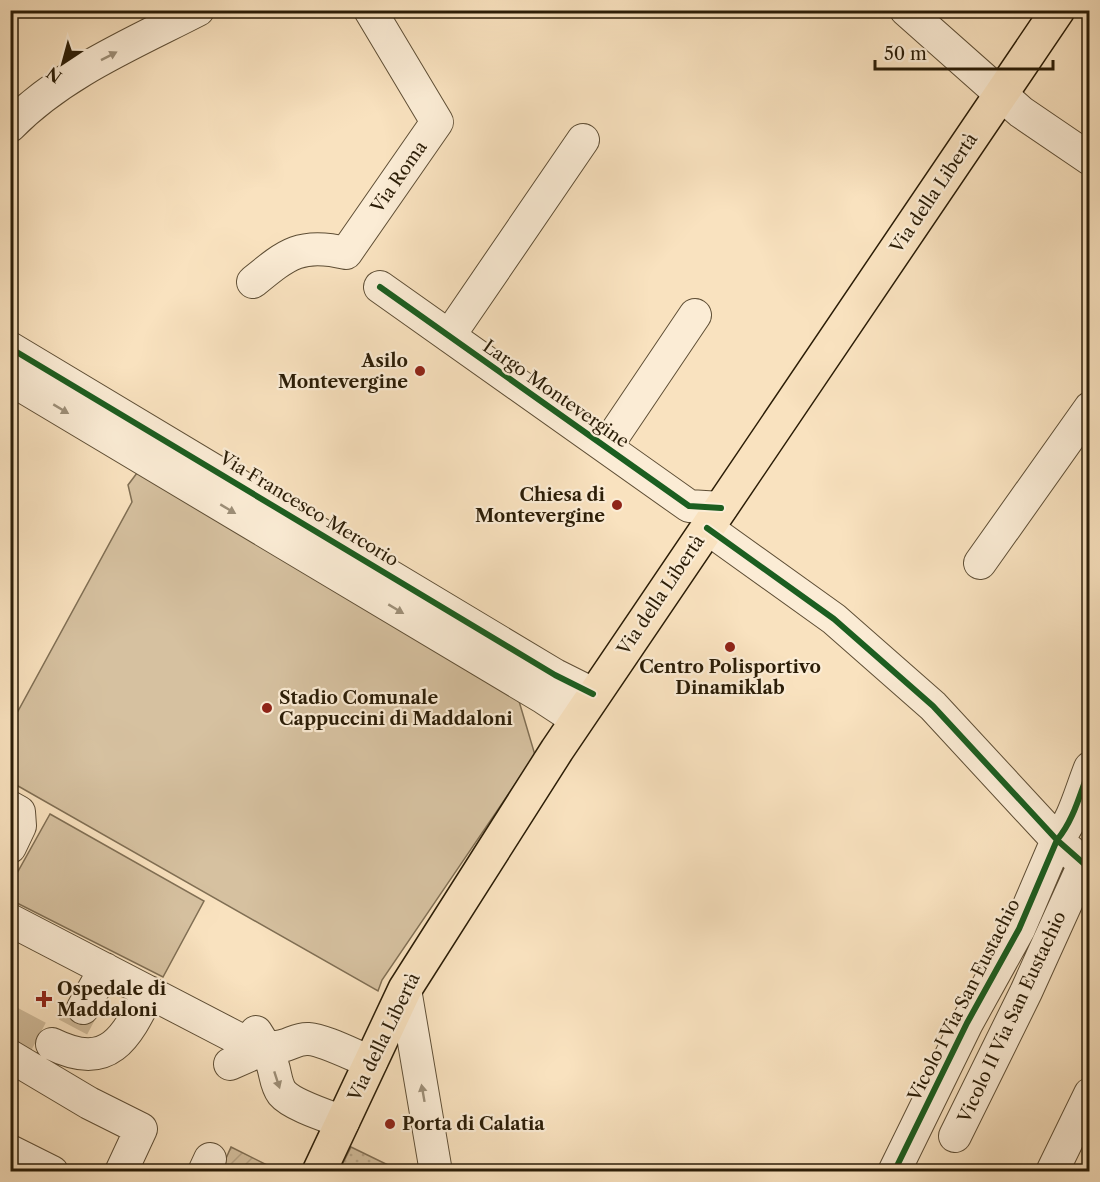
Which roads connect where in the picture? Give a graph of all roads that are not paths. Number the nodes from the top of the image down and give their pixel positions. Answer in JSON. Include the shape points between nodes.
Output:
{"nodes":[{"id":1,"x":198,"y":10,"type":"edge"},
{"id":2,"x":370,"y":10,"type":"edge"},
{"id":3,"x":906,"y":10,"type":"edge"},
{"id":4,"x":1058,"y":10,"type":"edge"},
{"id":5,"x":1002,"y":93,"type":"junction"},
{"id":6,"x":10,"y":126,"type":"edge"},
{"id":7,"x":583,"y":140,"type":"dead end"},
{"id":8,"x":1089,"y":159,"type":"edge"},
{"id":9,"x":253,"y":282,"type":"dead end"},
{"id":10,"x":380,"y":287,"type":"dead end"},
{"id":11,"x":695,"y":315,"type":"dead end"},
{"id":12,"x":449,"y":336,"type":"junction"},
{"id":13,"x":10,"y":348,"type":"edge"},
{"id":14,"x":10,"y":379,"type":"edge"},
{"id":15,"x":1089,"y":409,"type":"edge"},
{"id":16,"x":606,"y":447,"type":"junction"},
{"id":17,"x":714,"y":518,"type":"junction"},
{"id":18,"x":303,"y":538,"type":"junction"},
{"id":19,"x":980,"y":563,"type":"dead end"},
{"id":20,"x":585,"y":707,"type":"junction"},
{"id":21,"x":1089,"y":768,"type":"edge"},
{"id":22,"x":10,"y":807,"type":"edge"},
{"id":23,"x":1057,"y":840,"type":"junction"},
{"id":24,"x":10,"y":847,"type":"edge"},
{"id":25,"x":1087,"y":866,"type":"edge"},
{"id":26,"x":10,"y":920,"type":"edge"},
{"id":27,"x":105,"y":969,"type":"junction"},
{"id":28,"x":405,"y":989,"type":"junction"},
{"id":29,"x":149,"y":992,"type":"junction"},
{"id":30,"x":249,"y":1021,"type":"dead end"},
{"id":31,"x":266,"y":1048,"type":"junction"},
{"id":32,"x":10,"y":1056,"type":"edge"},
{"id":33,"x":371,"y":1062,"type":"junction"},
{"id":34,"x":230,"y":1064,"type":"dead end"},
{"id":35,"x":1089,"y":1094,"type":"edge"},
{"id":36,"x":343,"y":1122,"type":"junction"},
{"id":37,"x":956,"y":1136,"type":"dead end"},
{"id":38,"x":10,"y":1151,"type":"edge"},
{"id":39,"x":52,"y":1172,"type":"edge"},
{"id":40,"x":122,"y":1172,"type":"edge"},
{"id":41,"x":319,"y":1172,"type":"edge"},
{"id":42,"x":436,"y":1172,"type":"edge"},
{"id":43,"x":894,"y":1172,"type":"edge"},
{"id":44,"x":1052,"y":1172,"type":"edge"}],
"edges":[{"from":6,"to":1,"type":"street","one_way":true,"via":[[41,97],[86,68]]},
{"from":2,"to":9,"type":"street","name":"Via Roma","via":[[437,122],[346,253],[318,249],[290,254]]},
{"from":3,"to":5,"type":"street"},
{"from":4,"to":5,"type":"main road","name":"Via della Libertà"},
{"from":5,"to":8,"type":"street","via":[[1021,112]]},
{"from":5,"to":17,"type":"main road","name":"Via della Libertà"},
{"from":7,"to":12,"type":"street"},
{"from":10,"to":12,"type":"street","name":"Largo Montevergine"},
{"from":11,"to":16,"type":"street"},
{"from":12,"to":16,"type":"street","name":"Largo Montevergine"},
{"from":13,"to":18,"type":"street","name":"Via Francesco Mercorio"},
{"from":14,"to":18,"type":"street","name":"Via Francesco Mercorio","one_way":true},
{"from":15,"to":19,"type":"street"},
{"from":16,"to":17,"type":"street","name":"Largo Montevergine","via":[[689,506]]},
{"from":17,"to":20,"type":"main road","name":"Via della Libertà"},
{"from":17,"to":23,"type":"street","via":[[933,706]]},
{"from":18,"to":20,"type":"street","name":"Via Francesco Mercorio","via":[[555,675]]},
{"from":20,"to":28,"type":"main road","name":"Via della Libertà"},
{"from":21,"to":23,"type":"street","name":"Vicolo I Via San Eustachio","via":[[1069,823]]},
{"from":22,"to":24,"type":"street","via":[[19,812],[20,826]]},
{"from":23,"to":25,"type":"street"},
{"from":23,"to":43,"type":"street","name":"Vicolo I Via San Eustachio","via":[[1019,929],[967,1023]]},
{"from":25,"to":37,"type":"street","name":"Vicolo II Via San Eustachio"},
{"from":26,"to":27,"type":"street"},
{"from":27,"to":29,"type":"street"},
{"from":27,"to":29,"type":"street","via":[[67,1032],[80,1055],[99,1054],[116,1045],[131,1027]]},
{"from":28,"to":33,"type":"main road","name":"Via della Libertà"},
{"from":42,"to":28,"type":"street","one_way":true},
{"from":29,"to":31,"type":"street","via":[[237,1038]]},
{"from":30,"to":31,"type":"street"},
{"from":31,"to":33,"type":"street","via":[[313,1039]]},
{"from":31,"to":34,"type":"street"},
{"from":31,"to":36,"type":"street","one_way":true,"via":[[283,1095]]},
{"from":32,"to":40,"type":"street","via":[[88,1103],[141,1129]]},
{"from":33,"to":36,"type":"main road","name":"Via della Libertà"},
{"from":35,"to":44,"type":"street"},
{"from":36,"to":41,"type":"main road","name":"Via della Libertà"},
{"from":38,"to":39,"type":"street"}]}
